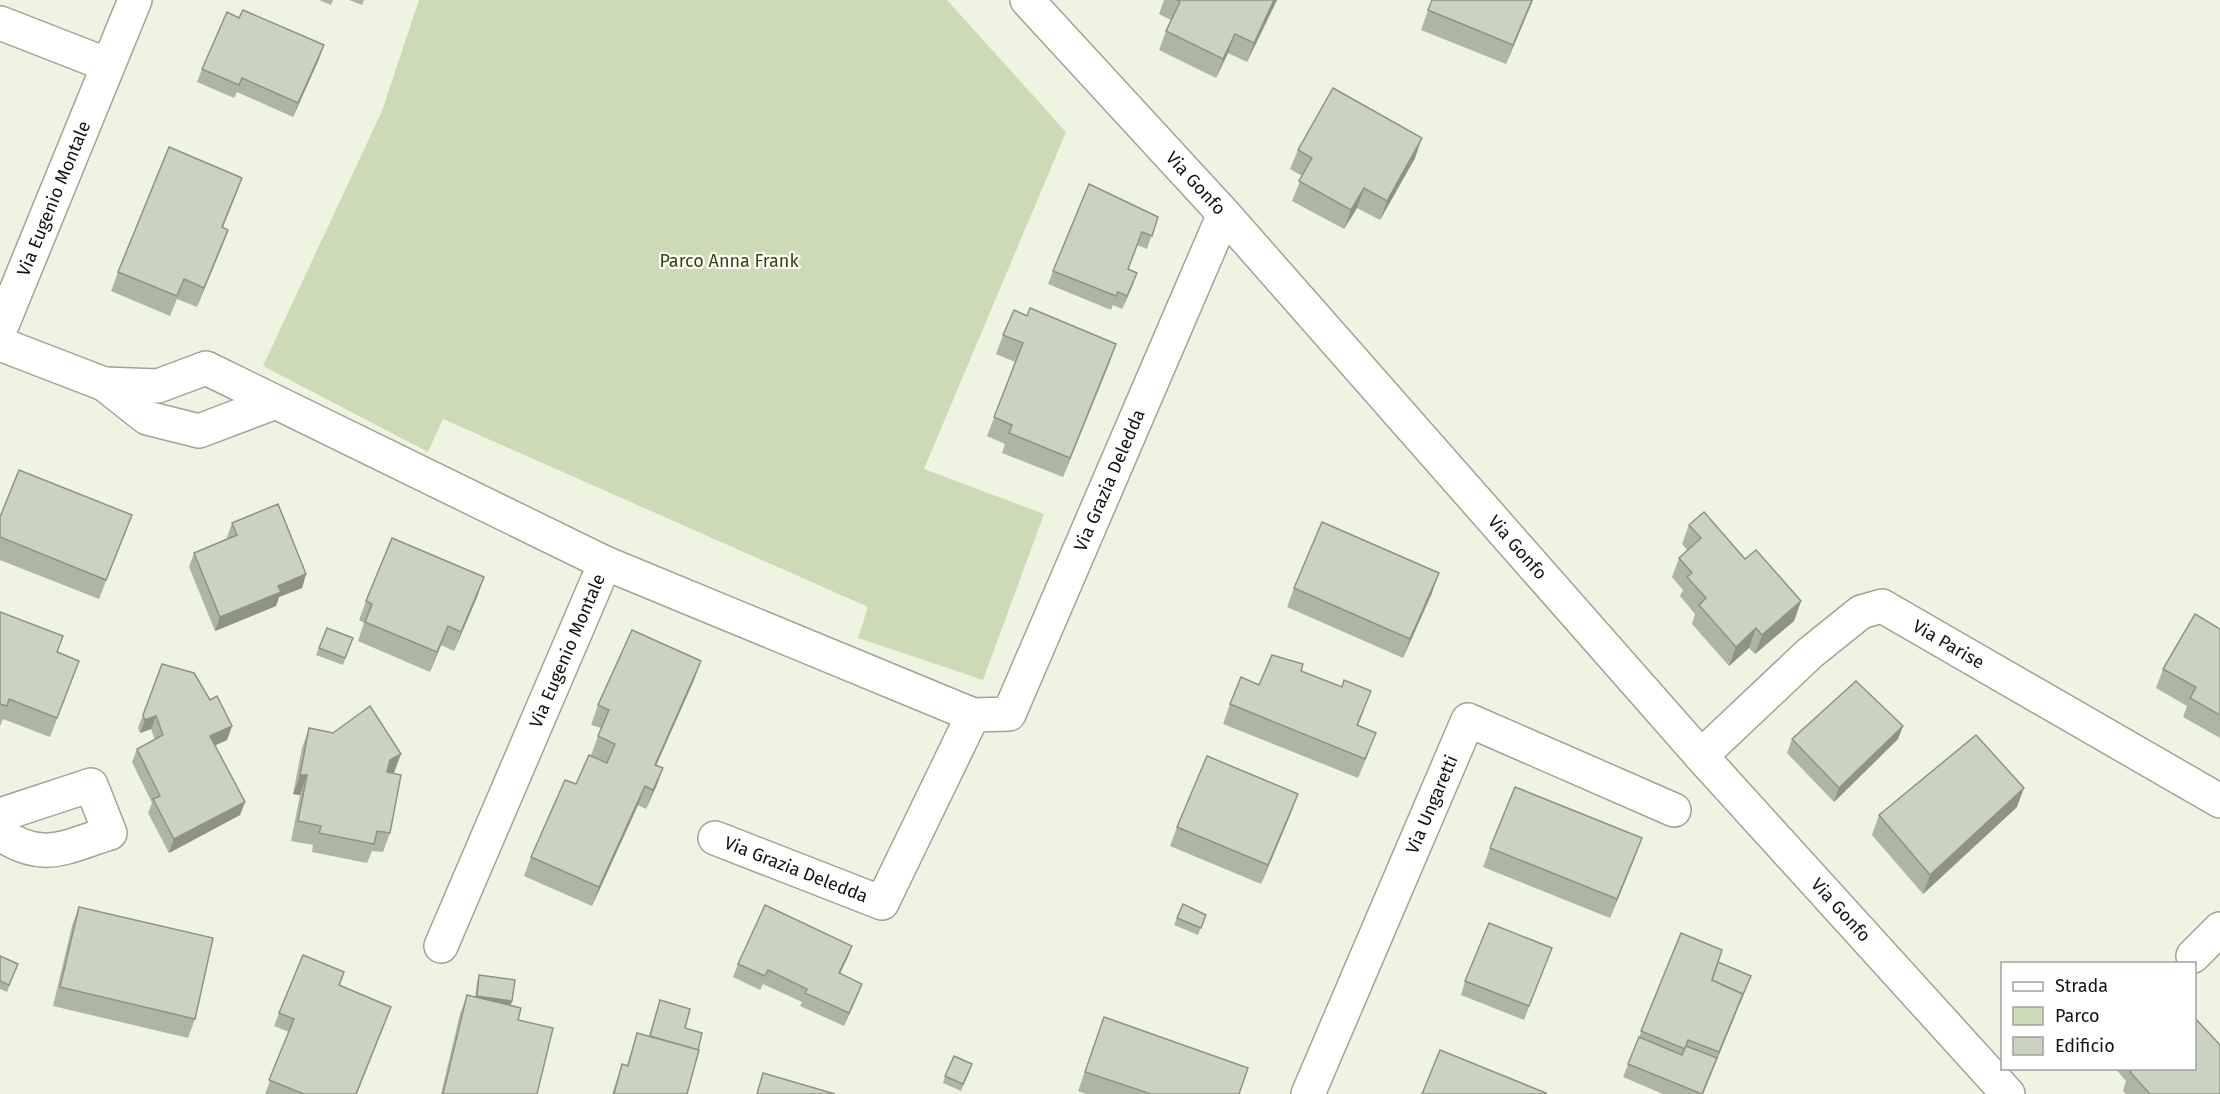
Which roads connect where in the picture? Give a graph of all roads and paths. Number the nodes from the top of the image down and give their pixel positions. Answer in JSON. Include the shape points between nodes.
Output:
{"nodes":[{"id":1,"x":135,"y":0,"type":"edge"},
{"id":2,"x":1027,"y":0,"type":"edge"},
{"id":3,"x":0,"y":23,"type":"edge"},
{"id":4,"x":108,"y":65,"type":"junction"},
{"id":5,"x":1224,"y":214,"type":"junction"},
{"id":6,"x":0,"y":330,"type":"edge"},
{"id":7,"x":0,"y":344,"type":"edge"},
{"id":8,"x":104,"y":384,"type":"junction"},
{"id":9,"x":273,"y":403,"type":"junction"},
{"id":10,"x":604,"y":563,"type":"junction"},
{"id":11,"x":973,"y":715,"type":"junction"},
{"id":12,"x":1701,"y":756,"type":"junction"},
{"id":13,"x":2220,"y":801,"type":"edge"},
{"id":14,"x":1674,"y":810,"type":"dead end"},
{"id":15,"x":0,"y":815,"type":"edge"},
{"id":16,"x":0,"y":834,"type":"edge"},
{"id":17,"x":715,"y":838,"type":"dead end"},
{"id":18,"x":2220,"y":928,"type":"edge"},
{"id":19,"x":441,"y":946,"type":"dead end"},
{"id":20,"x":2193,"y":956,"type":"dead end"},
{"id":21,"x":1308,"y":1094,"type":"edge"},
{"id":22,"x":2008,"y":1094,"type":"edge"}],
"edges":[{"from":1,"to":4,"type":"street","name":"Via Eugenio Montale"},
{"from":2,"to":5,"type":"street","name":"Via Gonfo"},
{"from":3,"to":4,"type":"street"},
{"from":4,"to":6,"type":"street","name":"Via Eugenio Montale"},
{"from":5,"to":11,"type":"street","name":"Via Grazia Deledda","via":[[1009,714]]},
{"from":5,"to":12,"type":"street","name":"Via Gonfo"},
{"from":7,"to":8,"type":"street","name":"Via Eugenio Montale"},
{"from":8,"to":9,"type":"street","name":"Via Eugenio Montale","via":[[158,386],[206,368]]},
{"from":8,"to":9,"type":"street","name":"Via Eugenio Montale","via":[[147,418],[199,431]]},
{"from":9,"to":10,"type":"street","name":"Via Eugenio Montale"},
{"from":10,"to":11,"type":"street","name":"Via Grazia Deledda"},
{"from":10,"to":19,"type":"street","name":"Via Eugenio Montale"},
{"from":11,"to":17,"type":"street","name":"Via Grazia Deledda","via":[[882,903]]},
{"from":12,"to":13,"type":"street","name":"Via Parise","via":[[1810,653],[1861,612],[1882,606]]},
{"from":12,"to":22,"type":"street","name":"Via Gonfo"},
{"from":14,"to":21,"type":"street","name":"Via Ungaretti","via":[[1468,720]]},
{"from":15,"to":16,"type":"street","via":[[91,785],[110,833],[48,852],[18,846]]},
{"from":18,"to":20,"type":"street"}]}
